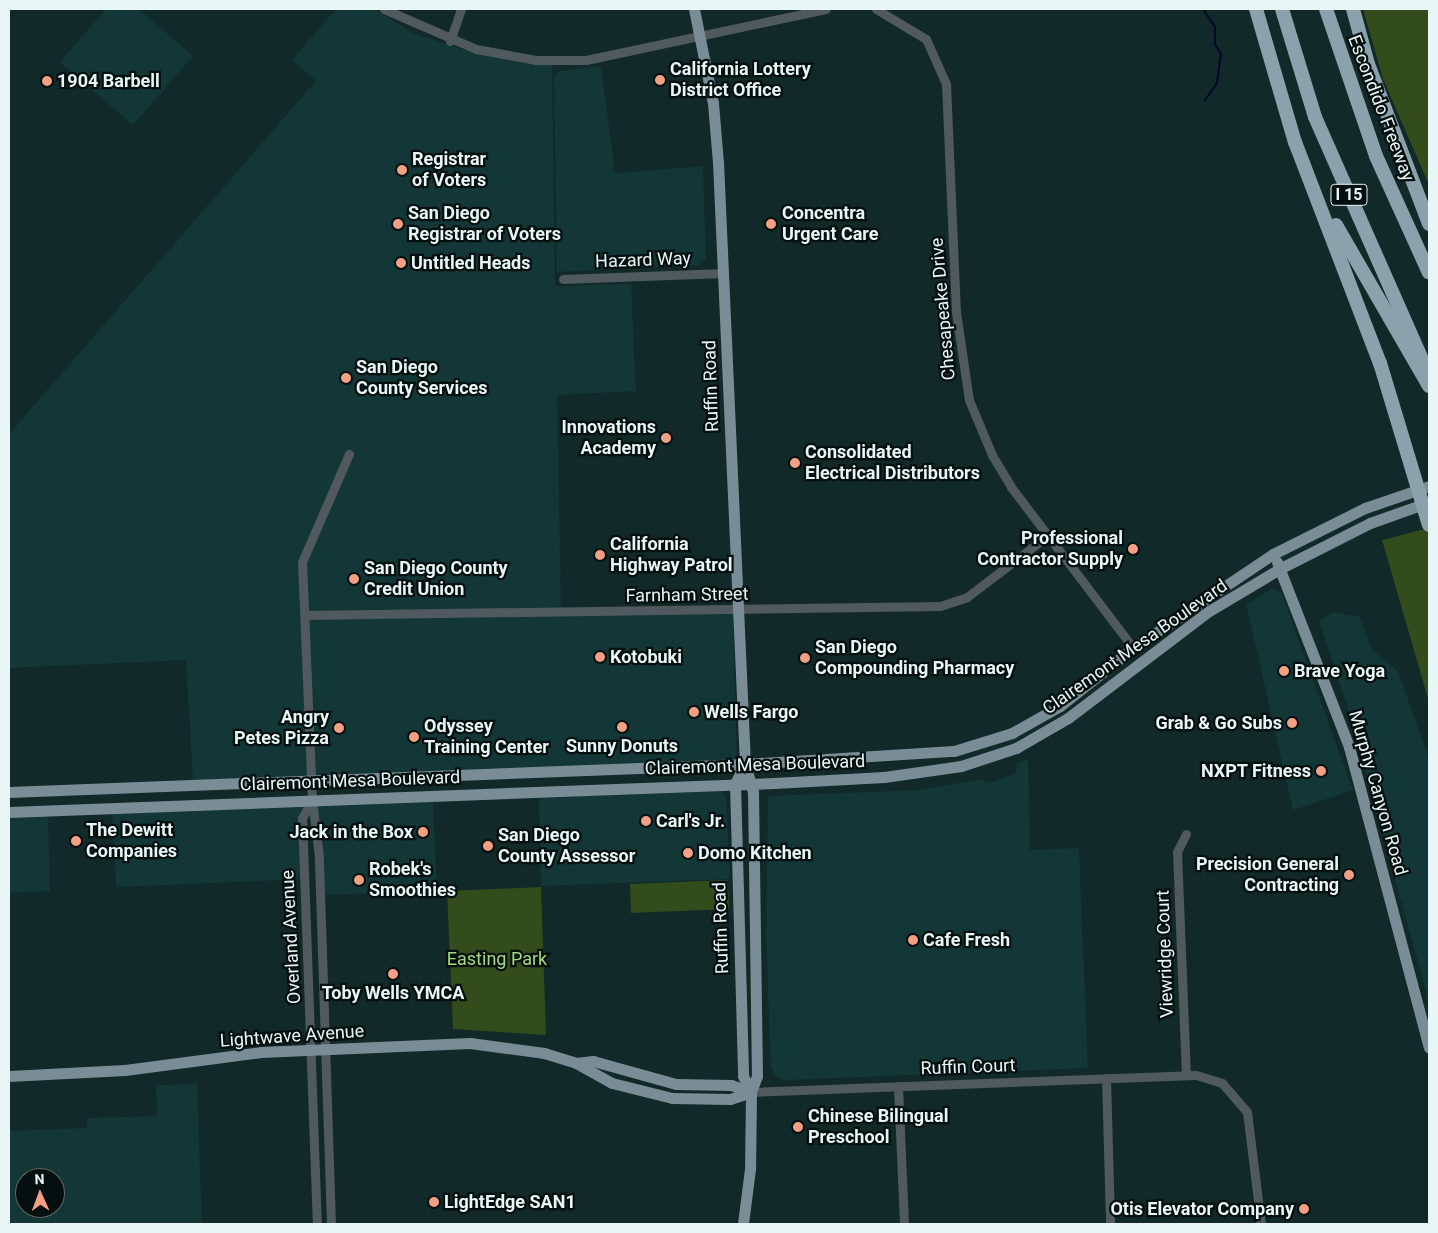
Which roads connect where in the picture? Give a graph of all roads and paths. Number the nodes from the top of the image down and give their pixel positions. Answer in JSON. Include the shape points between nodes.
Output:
{"nodes":[{"id":1,"x":384,"y":9,"type":"edge"},
{"id":2,"x":461,"y":9,"type":"edge"},
{"id":3,"x":694,"y":9,"type":"edge"},
{"id":4,"x":826,"y":9,"type":"edge"},
{"id":5,"x":881,"y":9,"type":"edge"},
{"id":6,"x":1256,"y":9,"type":"edge"},
{"id":7,"x":1282,"y":9,"type":"edge"},
{"id":8,"x":1326,"y":9,"type":"edge"},
{"id":9,"x":1352,"y":9,"type":"edge"},
{"id":10,"x":701,"y":34,"type":"junction"},
{"id":11,"x":450,"y":41,"type":"junction"},
{"id":12,"x":1286,"y":112,"type":"junction"},
{"id":13,"x":1403,"y":160,"type":"junction"},
{"id":14,"x":1429,"y":198,"type":"edge"},
{"id":15,"x":1429,"y":224,"type":"edge"},
{"id":16,"x":724,"y":273,"type":"junction"},
{"id":17,"x":1429,"y":274,"type":"edge"},
{"id":18,"x":563,"y":279,"type":"dead end"},
{"id":19,"x":1429,"y":376,"type":"edge"},
{"id":20,"x":1429,"y":386,"type":"edge"},
{"id":21,"x":349,"y":454,"type":"dead end"},
{"id":22,"x":1429,"y":486,"type":"edge"},
{"id":23,"x":1415,"y":491,"type":"junction"},
{"id":24,"x":1425,"y":504,"type":"edge"},
{"id":25,"x":1429,"y":525,"type":"edge"},
{"id":26,"x":1048,"y":536,"type":"junction"},
{"id":27,"x":1273,"y":554,"type":"junction"},
{"id":28,"x":1280,"y":568,"type":"junction"},
{"id":29,"x":737,"y":610,"type":"junction"},
{"id":30,"x":305,"y":615,"type":"junction"},
{"id":31,"x":1133,"y":648,"type":"junction"},
{"id":32,"x":745,"y":764,"type":"junction"},
{"id":33,"x":312,"y":781,"type":"junction"},
{"id":34,"x":735,"y":784,"type":"junction"},
{"id":35,"x":752,"y":784,"type":"junction"},
{"id":36,"x":9,"y":792,"type":"edge"},
{"id":37,"x":312,"y":800,"type":"junction"},
{"id":38,"x":9,"y":812,"type":"edge"},
{"id":39,"x":1186,"y":834,"type":"dead end"},
{"id":40,"x":1429,"y":1048,"type":"edge"},
{"id":41,"x":326,"y":1049,"type":"junction"},
{"id":42,"x":312,"y":1050,"type":"junction"},
{"id":43,"x":576,"y":1063,"type":"junction"},
{"id":44,"x":1186,"y":1075,"type":"junction"},
{"id":45,"x":9,"y":1076,"type":"edge"},
{"id":46,"x":1106,"y":1078,"type":"junction"},
{"id":47,"x":898,"y":1086,"type":"junction"},
{"id":48,"x":751,"y":1092,"type":"junction"},
{"id":49,"x":317,"y":1224,"type":"edge"},
{"id":50,"x":331,"y":1224,"type":"edge"},
{"id":51,"x":743,"y":1224,"type":"edge"},
{"id":52,"x":904,"y":1224,"type":"edge"},
{"id":53,"x":1110,"y":1224,"type":"edge"},
{"id":54,"x":1261,"y":1224,"type":"edge"}],
"edges":[{"from":1,"to":11,"type":"street"},
{"from":2,"to":11,"type":"street"},
{"from":3,"to":10,"type":"main road","name":"Ruffin Road"},
{"from":4,"to":10,"type":"street"},
{"from":5,"to":26,"type":"street","name":"Chesapeake Drive","via":[[926,39],[938,59],[946,84],[964,380],[992,455]]},
{"from":6,"to":12,"type":"highway"},
{"from":7,"to":19,"type":"highway","number":"I 15","via":[[1315,117]]},
{"from":8,"to":17,"type":"highway","name":"Escondido Freeway","number":"I 15","via":[[1376,156]]},
{"from":9,"to":13,"type":"highway"},
{"from":10,"to":11,"type":"street","via":[[586,60],[506,56]]},
{"from":10,"to":16,"type":"main road","name":"Ruffin Road","via":[[713,103]]},
{"from":12,"to":20,"type":"highway","via":[[1347,248]]},
{"from":12,"to":23,"type":"highway","via":[[1380,363]]},
{"from":13,"to":14,"type":"highway"},
{"from":13,"to":15,"type":"highway"},
{"from":16,"to":18,"type":"street","name":"Hazard Way"},
{"from":16,"to":29,"type":"main road","name":"Ruffin Road"},
{"from":21,"to":30,"type":"street","name":"Overland Avenue","via":[[305,552]]},
{"from":22,"to":23,"type":"main road","name":"Clairemont Mesa Boulevard"},
{"from":23,"to":24,"type":"highway"},
{"from":23,"to":27,"type":"main road","name":"Clairemont Mesa Boulevard","via":[[1365,508]]},
{"from":24,"to":25,"type":"highway"},
{"from":24,"to":28,"type":"main road","name":"Clairemont Mesa Boulevard","via":[[1370,523]]},
{"from":26,"to":29,"type":"street","name":"Farnham Street","via":[[967,597],[940,606]]},
{"from":26,"to":31,"type":"street","name":"Chesapeake Drive"},
{"from":27,"to":28,"type":"main road","name":"Murphy Canyon Road"},
{"from":27,"to":31,"type":"main road","name":"Clairemont Mesa Boulevard"},
{"from":28,"to":35,"type":"main road","name":"Clairemont Mesa Boulevard","via":[[1209,611],[1068,718],[1016,748],[931,773]]},
{"from":28,"to":40,"type":"main road","name":"Murphy Canyon Road","via":[[1349,747]]},
{"from":29,"to":30,"type":"street","name":"Farnham Street"},
{"from":29,"to":32,"type":"main road","name":"Ruffin Road"},
{"from":30,"to":33,"type":"street","name":"Overland Avenue"},
{"from":31,"to":32,"type":"main road","name":"Clairemont Mesa Boulevard","via":[[1060,706],[1012,733],[975,746],[929,755]]},
{"from":32,"to":33,"type":"main road","name":"Clairemont Mesa Boulevard"},
{"from":32,"to":34,"type":"main road","name":"Ruffin Road"},
{"from":32,"to":35,"type":"main road","name":"Ruffin Road"},
{"from":33,"to":36,"type":"main road","name":"Clairemont Mesa Boulevard"},
{"from":33,"to":37,"type":"street","name":"Overland Avenue"},
{"from":34,"to":35,"type":"main road","name":"Clairemont Mesa Boulevard"},
{"from":34,"to":37,"type":"main road","name":"Clairemont Mesa Boulevard"},
{"from":34,"to":48,"type":"main road","name":"Ruffin Road","via":[[743,1076]]},
{"from":35,"to":48,"type":"main road","name":"Ruffin Road","via":[[756,1076]]},
{"from":37,"to":38,"type":"main road","name":"Clairemont Mesa Boulevard"},
{"from":37,"to":41,"type":"street","name":"Overland Avenue","via":[[317,818]]},
{"from":37,"to":42,"type":"street","name":"Overland Avenue","via":[[302,818]]},
{"from":39,"to":44,"type":"street","name":"Viewridge Court","via":[[1177,852]]},
{"from":41,"to":42,"type":"main road","name":"Lightwave Avenue"},
{"from":41,"to":43,"type":"main road","name":"Lightwave Avenue","via":[[501,1045]]},
{"from":41,"to":50,"type":"street","name":"Overland Avenue"},
{"from":42,"to":45,"type":"main road","name":"Lightwave Avenue","via":[[124,1070]]},
{"from":42,"to":49,"type":"street","name":"Overland Avenue"},
{"from":43,"to":48,"type":"main road","name":"Lightwave Avenue","via":[[593,1061],[676,1084],[730,1085]]},
{"from":43,"to":48,"type":"main road","name":"Lightwave Avenue","via":[[612,1083],[672,1098],[730,1100]]},
{"from":44,"to":46,"type":"street","name":"Ruffin Court"},
{"from":44,"to":54,"type":"street","name":"Ruffin Court","via":[[1222,1084],[1247,1112]]},
{"from":46,"to":47,"type":"street","name":"Ruffin Court"},
{"from":46,"to":53,"type":"street"},
{"from":47,"to":48,"type":"street","name":"Ruffin Court"},
{"from":47,"to":52,"type":"street"},
{"from":48,"to":51,"type":"main road","name":"Ruffin Road","via":[[750,1169]]}]}
